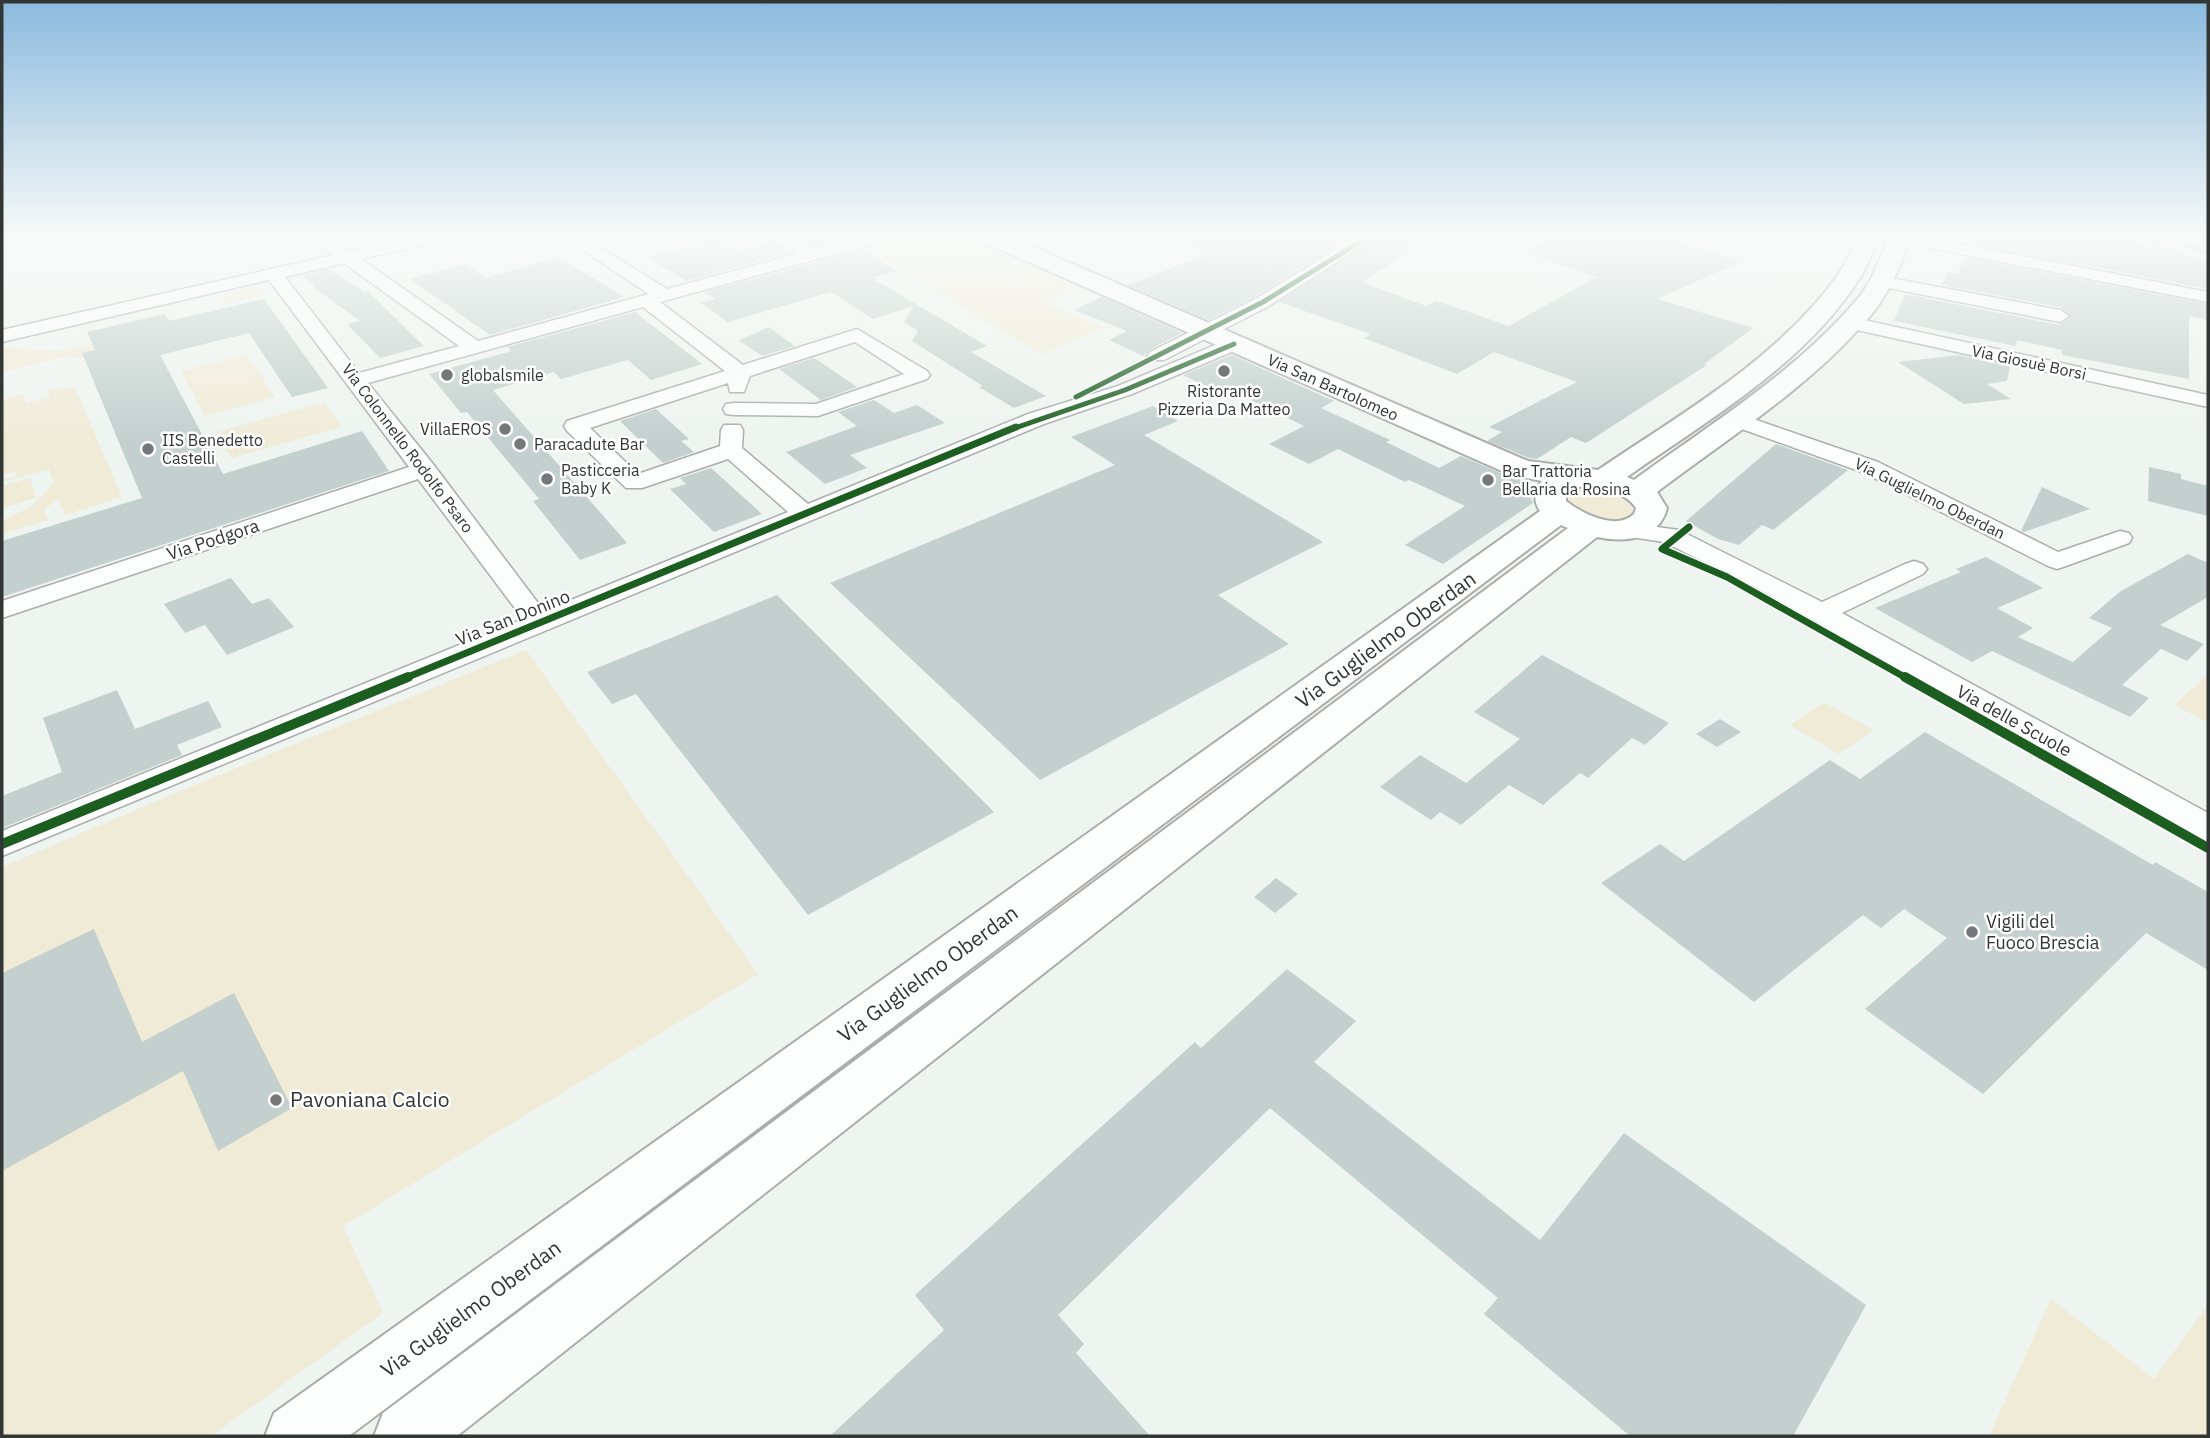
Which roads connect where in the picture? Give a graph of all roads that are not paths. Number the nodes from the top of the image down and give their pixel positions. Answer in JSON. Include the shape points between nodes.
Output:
{"nodes":[{"id":1,"x":144,"y":304,"type":"edge"},
{"id":2,"x":297,"y":304,"type":"edge"},
{"id":3,"x":413,"y":304,"type":"edge"},
{"id":4,"x":634,"y":304,"type":"edge"},
{"id":5,"x":663,"y":304,"type":"edge"},
{"id":6,"x":1144,"y":304,"type":"edge"},
{"id":7,"x":1259,"y":304,"type":"edge"},
{"id":8,"x":1827,"y":304,"type":"edge"},
{"id":9,"x":1866,"y":304,"type":"edge"},
{"id":10,"x":1999,"y":304,"type":"edge"},
{"id":11,"x":2060,"y":316,"type":"dead end"},
{"id":12,"x":1850,"y":323,"type":"junction"},
{"id":13,"x":1207,"y":332,"type":"junction"},
{"id":14,"x":2,"y":336,"type":"edge"},
{"id":15,"x":1234,"y":344,"type":"junction"},
{"id":16,"x":475,"y":348,"type":"junction"},
{"id":17,"x":740,"y":373,"type":"junction"},
{"id":18,"x":357,"y":380,"type":"junction"},
{"id":19,"x":2208,"y":401,"type":"edge"},
{"id":20,"x":734,"y":409,"type":"junction"},
{"id":21,"x":1036,"y":419,"type":"junction"},
{"id":22,"x":1736,"y":419,"type":"junction"},
{"id":23,"x":730,"y":450,"type":"junction"},
{"id":24,"x":425,"y":469,"type":"junction"},
{"id":25,"x":1605,"y":479,"type":"junction"},
{"id":26,"x":1579,"y":508,"type":"junction"},
{"id":27,"x":1652,"y":513,"type":"junction"},
{"id":28,"x":805,"y":514,"type":"junction"},
{"id":29,"x":2120,"y":538,"type":"dead end"},
{"id":30,"x":1914,"y":569,"type":"dead end"},
{"id":31,"x":2,"y":610,"type":"edge"},
{"id":32,"x":1820,"y":614,"type":"junction"},
{"id":33,"x":540,"y":623,"type":"junction"},
{"id":34,"x":2208,"y":828,"type":"edge"},
{"id":35,"x":2,"y":844,"type":"edge"},
{"id":36,"x":298,"y":1436,"type":"edge"},
{"id":37,"x":406,"y":1436,"type":"edge"}],
"edges":[{"from":1,"to":14,"type":"street"},
{"from":2,"to":18,"type":"street","name":"Via Colonnello Rodolfo Psaro"},
{"from":3,"to":16,"type":"street"},
{"from":4,"to":16,"type":"street"},
{"from":5,"to":17,"type":"street"},
{"from":6,"to":13,"type":"main road","name":"Via San Bartolomeo"},
{"from":7,"to":13,"type":"street","name":"Via San Donino"},
{"from":8,"to":25,"type":"main road","via":[[1782,351]]},
{"from":9,"to":12,"type":"main road","name":"Via Guglielmo Oberdan"},
{"from":10,"to":11,"type":"street"},
{"from":12,"to":19,"type":"street","name":"Via Giosuè Borsi"},
{"from":12,"to":22,"type":"main road","name":"Via Guglielmo Oberdan","via":[[1814,359]]},
{"from":13,"to":15,"type":"main road","name":"Via San Bartolomeo"},
{"from":13,"to":21,"type":"street","name":"Via San Donino"},
{"from":15,"to":21,"type":"street","name":"Via San Donino","via":[[1125,390]]},
{"from":15,"to":26,"type":"main road","name":"Via San Bartolomeo","via":[[1521,469]]},
{"from":16,"to":18,"type":"street"},
{"from":17,"to":20,"type":"street"},
{"from":17,"to":20,"type":"street","via":[[857,335],[920,376],[818,410]]},
{"from":17,"to":23,"type":"street","via":[[575,426],[634,483]]},
{"from":18,"to":24,"type":"street","name":"Via Colonnello Rodolfo Psaro"},
{"from":20,"to":23,"type":"street"},
{"from":21,"to":28,"type":"street","name":"Via San Donino"},
{"from":22,"to":27,"type":"main road","name":"Via Guglielmo Oberdan"},
{"from":22,"to":29,"type":"street","name":"Via Guglielmo Oberdan","via":[[1870,467],[2057,561]]},
{"from":23,"to":28,"type":"street"},
{"from":24,"to":31,"type":"street","name":"Via Podgora"},
{"from":24,"to":33,"type":"street","name":"Via Colonnello Rodolfo Psaro"},
{"from":25,"to":26,"type":"main road"},
{"from":25,"to":27,"type":"main road"},
{"from":26,"to":27,"type":"main road","name":"Via Guglielmo Oberdan","via":[[1642,524]]},
{"from":26,"to":36,"type":"main road","name":"Via Guglielmo Oberdan"},
{"from":26,"to":37,"type":"main road","name":"Via Guglielmo Oberdan"},
{"from":27,"to":32,"type":"street","name":"Via delle Scuole"},
{"from":28,"to":33,"type":"street","name":"Via San Donino"},
{"from":30,"to":32,"type":"street"},
{"from":32,"to":34,"type":"street","name":"Via delle Scuole"},
{"from":33,"to":35,"type":"street","name":"Via San Donino"}]}
